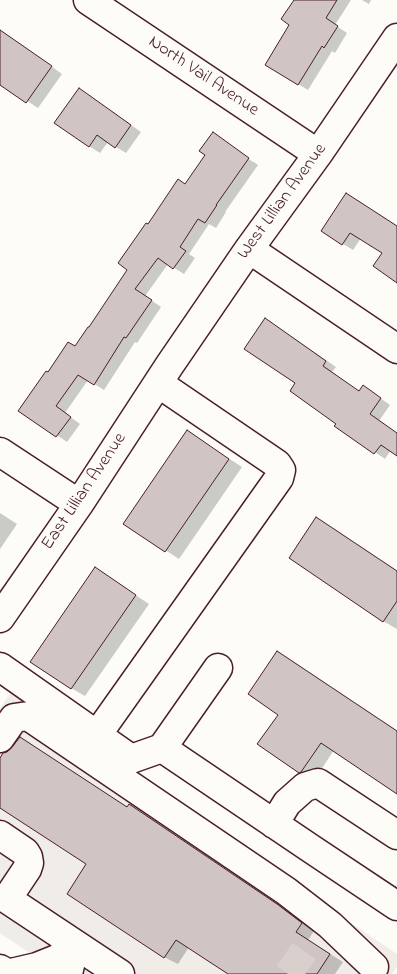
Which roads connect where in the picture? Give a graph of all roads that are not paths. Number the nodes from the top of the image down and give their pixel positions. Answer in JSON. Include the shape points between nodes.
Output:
{"nodes":[{"id":1,"x":88,"y":0,"type":"edge"},
{"id":2,"x":397,"y":38,"type":"edge"},
{"id":3,"x":318,"y":154,"type":"junction"},
{"id":4,"x":249,"y":249,"type":"junction"},
{"id":5,"x":397,"y":349,"type":"edge"},
{"id":6,"x":163,"y":374,"type":"junction"},
{"id":7,"x":0,"y":452,"type":"edge"},
{"id":8,"x":79,"y":504,"type":"junction"},
{"id":9,"x":0,"y":618,"type":"edge"},
{"id":10,"x":0,"y":667,"type":"edge"},
{"id":11,"x":218,"y":668,"type":"dead end"},
{"id":12,"x":97,"y":735,"type":"junction"},
{"id":13,"x":0,"y":738,"type":"edge"},
{"id":14,"x":162,"y":748,"type":"junction"},
{"id":15,"x":274,"y":824,"type":"junction"},
{"id":16,"x":0,"y":835,"type":"edge"},
{"id":17,"x":397,"y":835,"type":"edge"},
{"id":18,"x":397,"y":906,"type":"edge"},
{"id":19,"x":76,"y":945,"type":"junction"},
{"id":20,"x":0,"y":969,"type":"edge"},
{"id":21,"x":374,"y":972,"type":"edge"},
{"id":22,"x":7,"y":974,"type":"edge"},
{"id":23,"x":68,"y":974,"type":"edge"},
{"id":24,"x":120,"y":974,"type":"edge"}],
"edges":[{"from":1,"to":3,"type":"street","name":"North Vail Avenue"},
{"from":2,"to":3,"type":"street","name":"West Lillian Avenue"},
{"from":3,"to":4,"type":"street","name":"West Lillian Avenue"},
{"from":4,"to":5,"type":"street"},
{"from":4,"to":6,"type":"street","name":"West Lillian Avenue"},
{"from":6,"to":8,"type":"street","name":"East Lillian Avenue"},
{"from":6,"to":12,"type":"street","via":[[281,470],[279,478]]},
{"from":7,"to":8,"type":"street"},
{"from":8,"to":9,"type":"street","name":"East Lillian Avenue"},
{"from":10,"to":12,"type":"street"},
{"from":11,"to":14,"type":"street"},
{"from":12,"to":14,"type":"street","via":[[132,759]]},
{"from":13,"to":21,"type":"street","via":[[14,718],[28,716],[286,891],[318,931],[330,925]]},
{"from":14,"to":15,"type":"street"},
{"from":15,"to":17,"type":"street","via":[[287,803],[305,788],[318,784]]},
{"from":15,"to":18,"type":"street"},
{"from":16,"to":19,"type":"street","via":[[25,852],[29,863],[7,899]]},
{"from":19,"to":22,"type":"street","via":[[57,959]]},
{"from":19,"to":23,"type":"street"},
{"from":19,"to":24,"type":"street"},
{"from":20,"to":22,"type":"street"}]}
